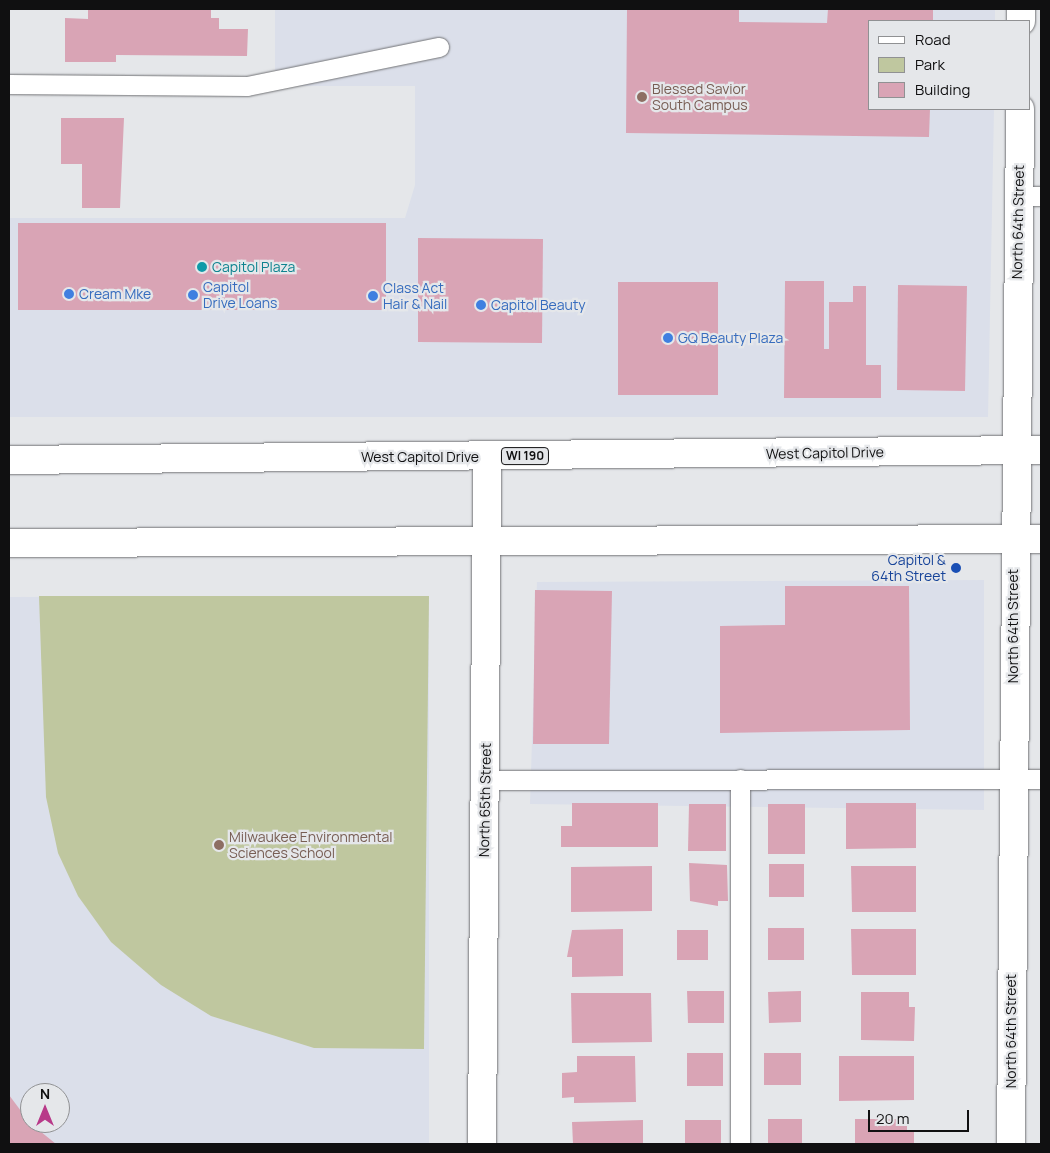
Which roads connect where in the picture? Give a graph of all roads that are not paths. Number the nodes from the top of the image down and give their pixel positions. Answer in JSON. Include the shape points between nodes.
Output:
{"nodes":[{"id":1,"x":439,"y":47,"type":"dead end"},
{"id":2,"x":9,"y":84,"type":"edge"},
{"id":3,"x":1020,"y":110,"type":"edge"},
{"id":4,"x":1030,"y":196,"type":"edge"},
{"id":5,"x":1028,"y":450,"type":"edge"},
{"id":6,"x":487,"y":456,"type":"junction"},
{"id":7,"x":9,"y":460,"type":"edge"},
{"id":8,"x":1041,"y":539,"type":"edge"},
{"id":9,"x":1014,"y":540,"type":"junction"},
{"id":10,"x":9,"y":543,"type":"edge"},
{"id":11,"x":488,"y":543,"type":"junction"},
{"id":12,"x":740,"y":779,"type":"junction"},
{"id":13,"x":1012,"y":779,"type":"junction"},
{"id":14,"x":1041,"y":779,"type":"edge"},
{"id":15,"x":486,"y":780,"type":"junction"},
{"id":16,"x":482,"y":1144,"type":"edge"},
{"id":17,"x":740,"y":1144,"type":"edge"},
{"id":18,"x":1010,"y":1144,"type":"edge"}],
"edges":[{"from":1,"to":2,"type":"lane","via":[[246,86]]},
{"from":3,"to":4,"type":"main road","name":"North 64th Street"},
{"from":4,"to":5,"type":"main road","name":"North 64th Street"},
{"from":5,"to":6,"type":"main road","name":"West Capitol Drive","number":"WI 190"},
{"from":5,"to":9,"type":"main road","name":"North 64th Street"},
{"from":6,"to":7,"type":"main road","name":"West Capitol Drive","number":"WI 190"},
{"from":6,"to":11,"type":"main road","name":"North 65th Street"},
{"from":8,"to":9,"type":"main road"},
{"from":9,"to":11,"type":"main road"},
{"from":9,"to":13,"type":"main road","name":"North 64th Street"},
{"from":10,"to":11,"type":"main road"},
{"from":11,"to":15,"type":"main road","name":"North 65th Street"},
{"from":12,"to":13,"type":"lane"},
{"from":12,"to":15,"type":"lane"},
{"from":12,"to":17,"type":"lane"},
{"from":13,"to":14,"type":"lane"},
{"from":13,"to":18,"type":"main road","name":"North 64th Street"},
{"from":15,"to":16,"type":"main road","name":"North 65th Street"}]}
